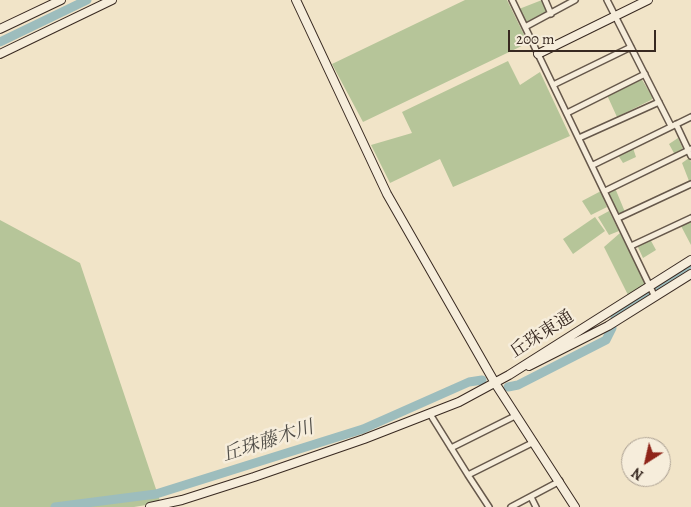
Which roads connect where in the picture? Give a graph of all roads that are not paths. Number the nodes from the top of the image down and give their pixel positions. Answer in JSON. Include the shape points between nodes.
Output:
{"nodes":[{"id":1,"x":61,"y":0,"type":"edge"},
{"id":2,"x":112,"y":0,"type":"edge"},
{"id":3,"x":296,"y":0,"type":"edge"},
{"id":4,"x":512,"y":0,"type":"edge"},
{"id":5,"x":545,"y":0,"type":"edge"},
{"id":6,"x":575,"y":0,"type":"edge"},
{"id":7,"x":607,"y":0,"type":"edge"},
{"id":8,"x":648,"y":0,"type":"edge"},
{"id":9,"x":45,"y":3,"type":"edge"},
{"id":10,"x":551,"y":14,"type":"junction"},
{"id":11,"x":616,"y":16,"type":"junction"},
{"id":12,"x":525,"y":27,"type":"junction"},
{"id":13,"x":0,"y":29,"type":"edge"},
{"id":14,"x":631,"y":46,"type":"junction"},
{"id":15,"x":0,"y":54,"type":"edge"},
{"id":16,"x":538,"y":54,"type":"junction"},
{"id":17,"x":645,"y":74,"type":"junction"},
{"id":18,"x":553,"y":85,"type":"junction"},
{"id":19,"x":659,"y":102,"type":"junction"},
{"id":20,"x":567,"y":113,"type":"junction"},
{"id":21,"x":691,"y":117,"type":"edge"},
{"id":22,"x":674,"y":125,"type":"junction"},
{"id":23,"x":580,"y":138,"type":"junction"},
{"id":24,"x":690,"y":151,"type":"edge"},
{"id":25,"x":593,"y":165,"type":"junction"},
{"id":26,"x":691,"y":184,"type":"edge"},
{"id":27,"x":605,"y":191,"type":"junction"},
{"id":28,"x":618,"y":218,"type":"junction"},
{"id":29,"x":691,"y":218,"type":"edge"},
{"id":30,"x":631,"y":246,"type":"junction"},
{"id":31,"x":691,"y":260,"type":"edge"},
{"id":32,"x":691,"y":274,"type":"edge"},
{"id":33,"x":649,"y":285,"type":"junction"},
{"id":34,"x":655,"y":297,"type":"junction"},
{"id":35,"x":509,"y":374,"type":"junction"},
{"id":36,"x":495,"y":383,"type":"junction"},
{"id":37,"x":430,"y":414,"type":"junction"},
{"id":38,"x":515,"y":416,"type":"junction"},
{"id":39,"x":534,"y":442,"type":"junction"},
{"id":40,"x":451,"y":448,"type":"junction"},
{"id":41,"x":468,"y":475,"type":"junction"},
{"id":42,"x":560,"y":482,"type":"junction"},
{"id":43,"x":530,"y":497,"type":"junction"},
{"id":44,"x":150,"y":507,"type":"edge"},
{"id":45,"x":488,"y":507,"type":"edge"},
{"id":46,"x":511,"y":507,"type":"edge"},
{"id":47,"x":536,"y":507,"type":"edge"},
{"id":48,"x":575,"y":507,"type":"edge"}],
"edges":[{"from":1,"to":9,"type":"street"},
{"from":2,"to":15,"type":"street"},
{"from":3,"to":36,"type":"street","via":[[387,194]]},
{"from":4,"to":12,"type":"street"},
{"from":5,"to":10,"type":"street"},
{"from":6,"to":10,"type":"street"},
{"from":7,"to":11,"type":"street"},
{"from":8,"to":11,"type":"street"},
{"from":9,"to":13,"type":"street"},
{"from":10,"to":12,"type":"street"},
{"from":11,"to":14,"type":"street"},
{"from":11,"to":16,"type":"street"},
{"from":12,"to":16,"type":"street"},
{"from":14,"to":17,"type":"street"},
{"from":14,"to":18,"type":"street"},
{"from":16,"to":18,"type":"street"},
{"from":17,"to":19,"type":"street"},
{"from":17,"to":20,"type":"street"},
{"from":18,"to":20,"type":"street"},
{"from":19,"to":22,"type":"street"},
{"from":19,"to":23,"type":"street"},
{"from":20,"to":23,"type":"street"},
{"from":21,"to":22,"type":"street"},
{"from":22,"to":24,"type":"street"},
{"from":22,"to":25,"type":"street"},
{"from":23,"to":25,"type":"street"},
{"from":24,"to":27,"type":"street"},
{"from":25,"to":27,"type":"street"},
{"from":26,"to":28,"type":"street"},
{"from":27,"to":28,"type":"street"},
{"from":28,"to":30,"type":"street"},
{"from":29,"to":30,"type":"street"},
{"from":30,"to":33,"type":"street"},
{"from":31,"to":33,"type":"street","name":"丘珠東通"},
{"from":32,"to":34,"type":"street","name":"丘珠東通"},
{"from":33,"to":34,"type":"street"},
{"from":33,"to":35,"type":"street","name":"丘珠東通"},
{"from":34,"to":35,"type":"street","name":"丘珠東通","via":[[608,326]]},
{"from":35,"to":36,"type":"street"},
{"from":36,"to":37,"type":"street"},
{"from":36,"to":38,"type":"street"},
{"from":37,"to":40,"type":"street"},
{"from":37,"to":44,"type":"street","via":[[254,477]]},
{"from":38,"to":39,"type":"street"},
{"from":38,"to":40,"type":"street"},
{"from":39,"to":41,"type":"street"},
{"from":39,"to":42,"type":"street"},
{"from":40,"to":41,"type":"street"},
{"from":41,"to":45,"type":"street"},
{"from":42,"to":43,"type":"street"},
{"from":42,"to":48,"type":"street"},
{"from":43,"to":46,"type":"street"},
{"from":43,"to":47,"type":"street"}]}
